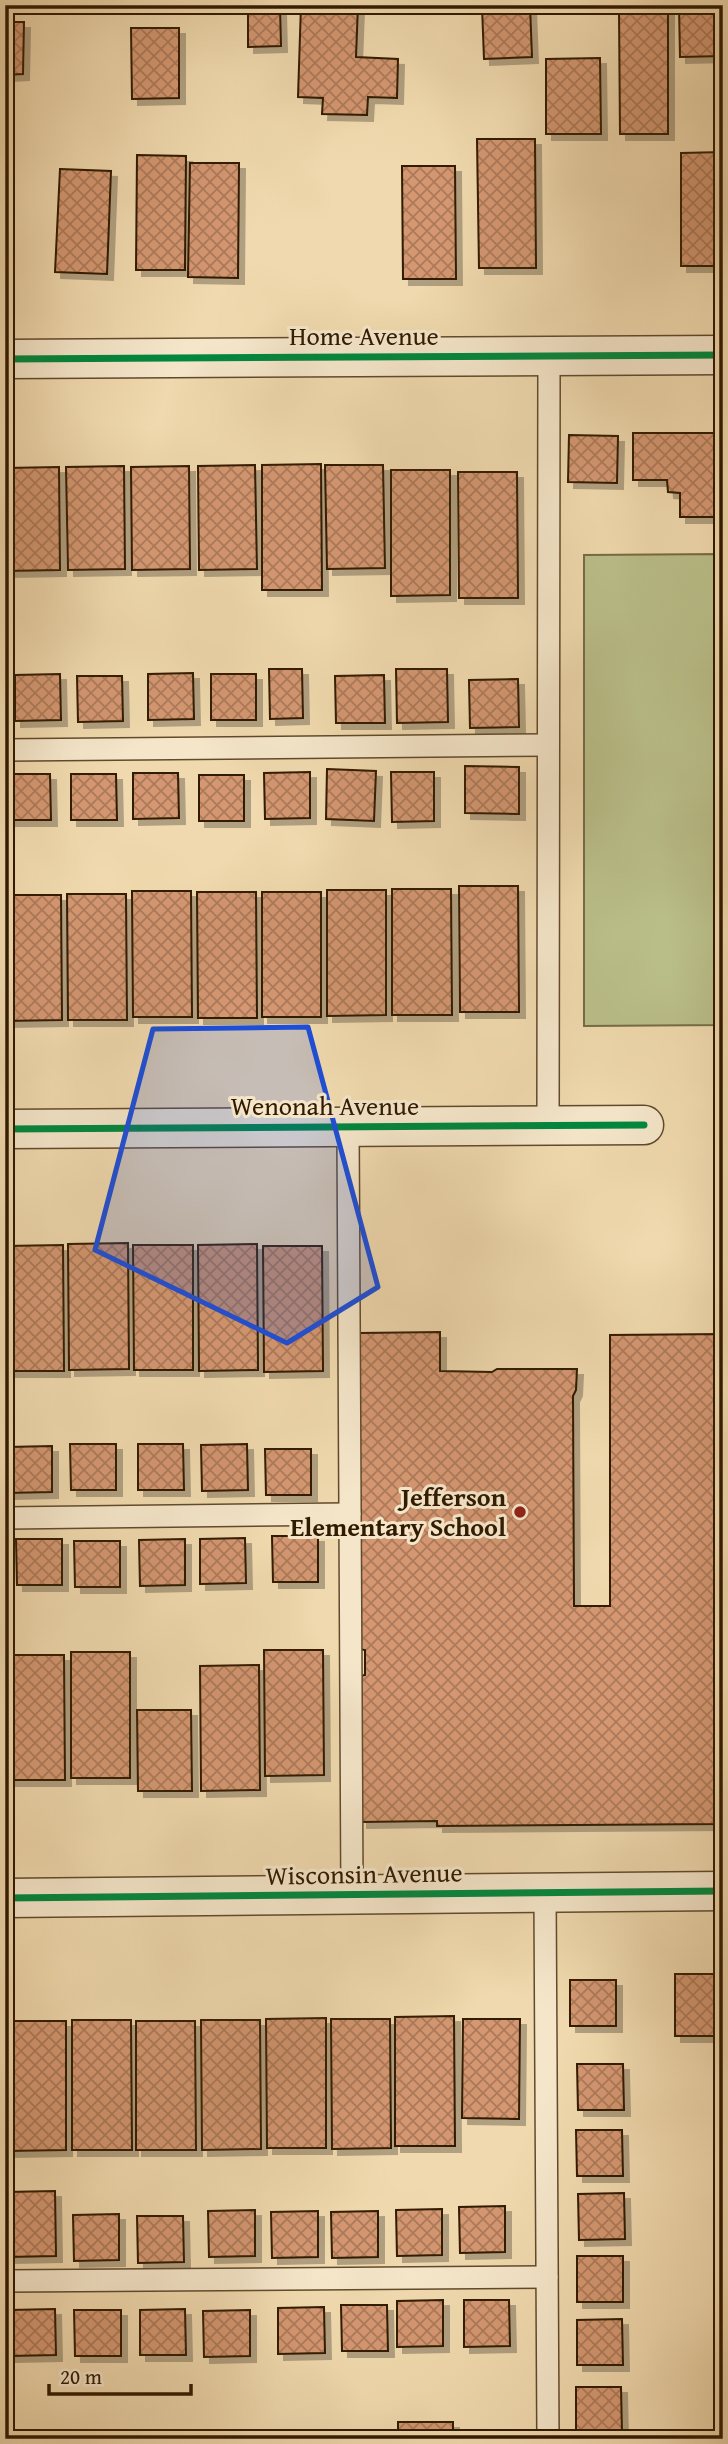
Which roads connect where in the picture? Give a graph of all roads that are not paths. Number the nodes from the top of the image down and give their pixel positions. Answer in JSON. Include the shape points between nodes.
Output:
{"nodes":[{"id":1,"x":723,"y":355,"type":"edge"},
{"id":2,"x":549,"y":356,"type":"junction"},
{"id":3,"x":5,"y":359,"type":"edge"},
{"id":4,"x":548,"y":745,"type":"junction"},
{"id":5,"x":5,"y":750,"type":"edge"},
{"id":6,"x":644,"y":1125,"type":"dead end"},
{"id":7,"x":548,"y":1126,"type":"junction"},
{"id":8,"x":348,"y":1127,"type":"junction"},
{"id":9,"x":5,"y":1129,"type":"edge"},
{"id":10,"x":350,"y":1514,"type":"junction"},
{"id":11,"x":5,"y":1518,"type":"edge"},
{"id":12,"x":723,"y":1891,"type":"edge"},
{"id":13,"x":545,"y":1893,"type":"junction"},
{"id":14,"x":352,"y":1895,"type":"junction"},
{"id":15,"x":5,"y":1898,"type":"edge"},
{"id":16,"x":547,"y":2277,"type":"junction"},
{"id":17,"x":5,"y":2281,"type":"edge"},
{"id":18,"x":548,"y":2439,"type":"edge"}],
"edges":[{"from":1,"to":2,"type":"street","name":"Home Avenue"},
{"from":2,"to":3,"type":"street","name":"Home Avenue"},
{"from":2,"to":4,"type":"lane"},
{"from":4,"to":5,"type":"lane"},
{"from":4,"to":7,"type":"lane"},
{"from":6,"to":7,"type":"street","name":"Wenonah Avenue"},
{"from":7,"to":8,"type":"street","name":"Wenonah Avenue"},
{"from":8,"to":9,"type":"street","name":"Wenonah Avenue"},
{"from":8,"to":10,"type":"lane"},
{"from":10,"to":11,"type":"lane"},
{"from":10,"to":14,"type":"lane"},
{"from":12,"to":13,"type":"street","name":"Wisconsin Avenue"},
{"from":13,"to":14,"type":"street","name":"Wisconsin Avenue"},
{"from":13,"to":16,"type":"lane"},
{"from":14,"to":15,"type":"street","name":"Wisconsin Avenue"},
{"from":16,"to":17,"type":"lane"},
{"from":16,"to":18,"type":"lane"}]}
